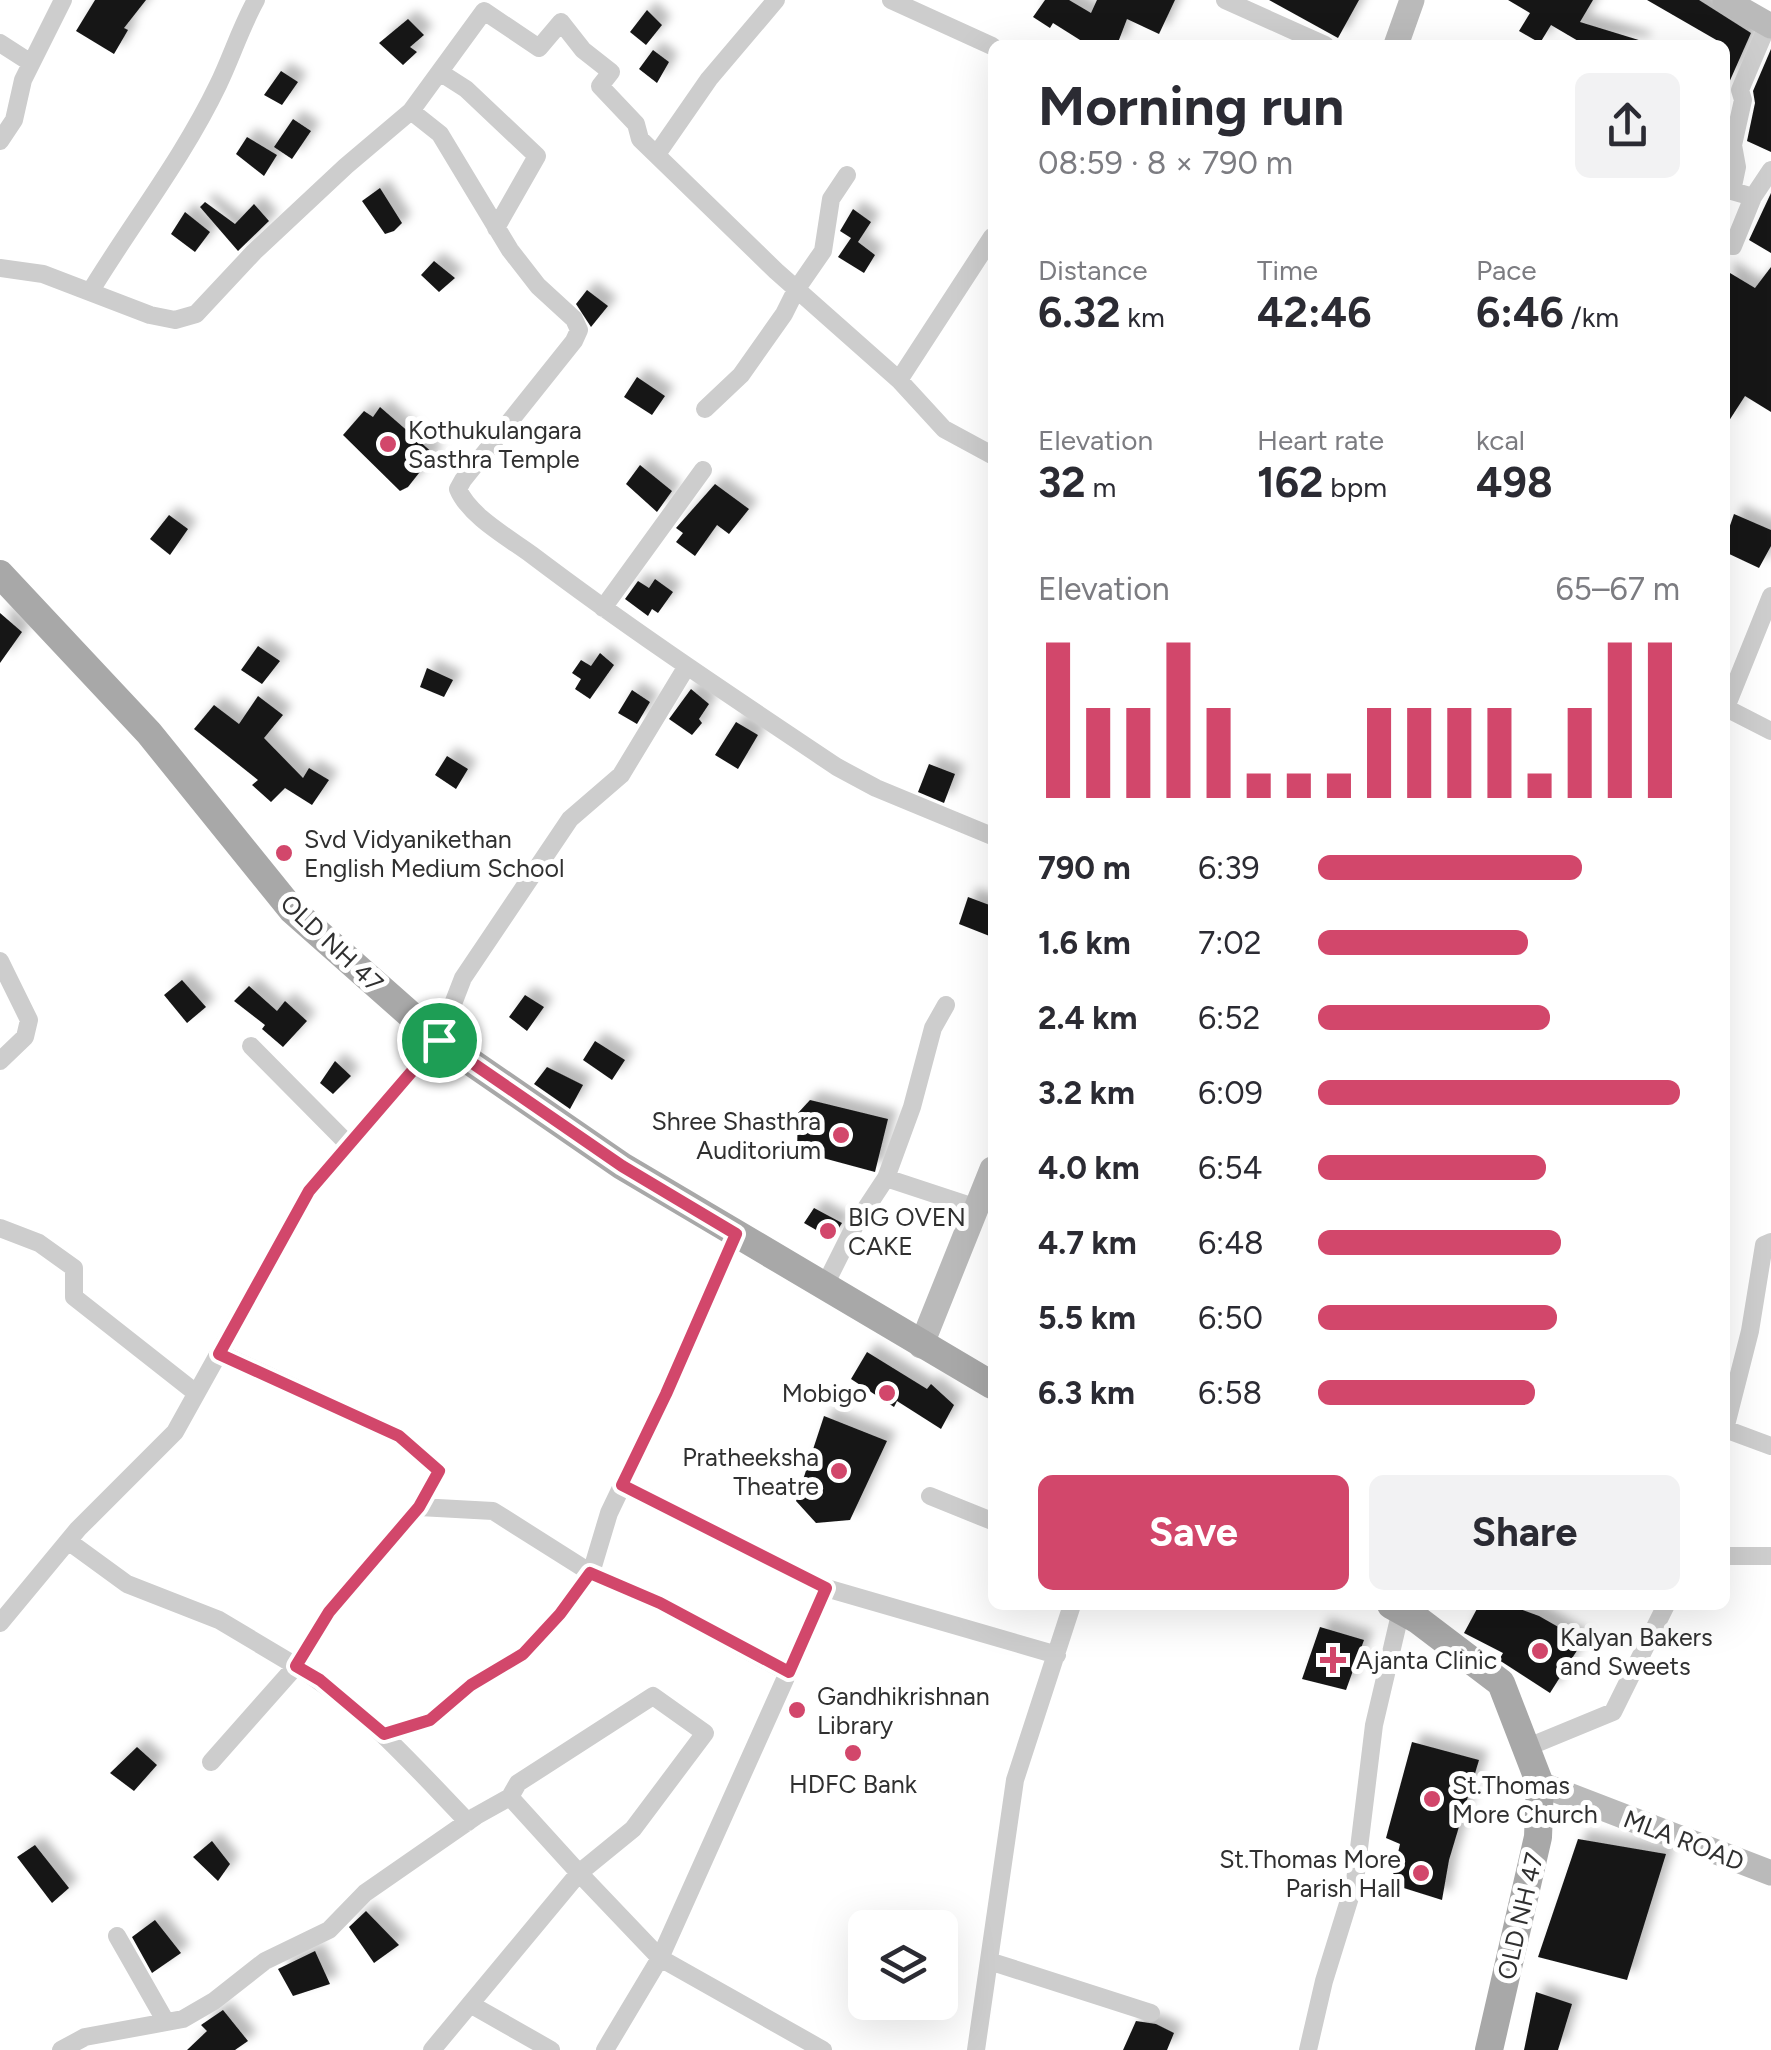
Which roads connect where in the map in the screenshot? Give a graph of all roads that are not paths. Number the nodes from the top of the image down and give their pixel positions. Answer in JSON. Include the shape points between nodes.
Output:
{"nodes":[{"id":1,"x":63,"y":0,"type":"edge"},
{"id":2,"x":256,"y":0,"type":"edge"},
{"id":3,"x":776,"y":0,"type":"edge"},
{"id":4,"x":891,"y":0,"type":"edge"},
{"id":5,"x":1225,"y":0,"type":"edge"},
{"id":6,"x":1412,"y":0,"type":"edge"},
{"id":7,"x":1725,"y":0,"type":"edge"},
{"id":8,"x":1769,"y":25,"type":"edge"},
{"id":9,"x":1314,"y":40,"type":"edge"},
{"id":10,"x":1398,"y":40,"type":"edge"},
{"id":11,"x":0,"y":43,"type":"edge"},
{"id":12,"x":988,"y":44,"type":"edge"},
{"id":13,"x":32,"y":63,"type":"junction"},
{"id":14,"x":441,"y":74,"type":"junction"},
{"id":15,"x":412,"y":111,"type":"junction"},
{"id":16,"x":0,"y":141,"type":"edge"},
{"id":17,"x":657,"y":154,"type":"junction"},
{"id":18,"x":1771,"y":170,"type":"edge"},
{"id":19,"x":847,"y":175,"type":"dead end"},
{"id":20,"x":1753,"y":197,"type":"junction"},
{"id":21,"x":496,"y":228,"type":"junction"},
{"id":22,"x":988,"y":243,"type":"edge"},
{"id":23,"x":1730,"y":246,"type":"edge"},
{"id":24,"x":0,"y":268,"type":"edge"},
{"id":25,"x":796,"y":290,"type":"junction"},
{"id":26,"x":90,"y":292,"type":"junction"},
{"id":27,"x":899,"y":380,"type":"junction"},
{"id":28,"x":705,"y":409,"type":"dead end"},
{"id":29,"x":988,"y":453,"type":"edge"},
{"id":30,"x":703,"y":470,"type":"dead end"},
{"id":31,"x":0,"y":574,"type":"edge"},
{"id":32,"x":1771,"y":596,"type":"edge"},
{"id":33,"x":603,"y":608,"type":"junction"},
{"id":34,"x":1730,"y":656,"type":"edge"},
{"id":35,"x":1744,"y":663,"type":"junction"},
{"id":36,"x":687,"y":666,"type":"junction"},
{"id":37,"x":1730,"y":699,"type":"edge"},
{"id":38,"x":1730,"y":711,"type":"edge"},
{"id":39,"x":1771,"y":731,"type":"edge"},
{"id":40,"x":988,"y":834,"type":"edge"},
{"id":41,"x":0,"y":961,"type":"edge"},
{"id":42,"x":946,"y":1005,"type":"dead end"},
{"id":43,"x":439,"y":1040,"type":"junction"},
{"id":44,"x":250,"y":1046,"type":"dead end"},
{"id":45,"x":0,"y":1061,"type":"edge"},
{"id":46,"x":348,"y":1145,"type":"junction"},
{"id":47,"x":886,"y":1178,"type":"junction"},
{"id":48,"x":988,"y":1179,"type":"edge"},
{"id":49,"x":977,"y":1208,"type":"junction"},
{"id":50,"x":0,"y":1228,"type":"edge"},
{"id":51,"x":736,"y":1234,"type":"junction"},
{"id":52,"x":1771,"y":1242,"type":"edge"},
{"id":53,"x":824,"y":1287,"type":"junction"},
{"id":54,"x":921,"y":1346,"type":"junction"},
{"id":55,"x":219,"y":1354,"type":"junction"},
{"id":56,"x":988,"y":1384,"type":"edge"},
{"id":57,"x":196,"y":1393,"type":"junction"},
{"id":58,"x":1730,"y":1409,"type":"edge"},
{"id":59,"x":1730,"y":1431,"type":"edge"},
{"id":60,"x":1771,"y":1446,"type":"edge"},
{"id":61,"x":622,"y":1485,"type":"junction"},
{"id":62,"x":930,"y":1496,"type":"dead end"},
{"id":63,"x":419,"y":1507,"type":"junction"},
{"id":64,"x":988,"y":1519,"type":"edge"},
{"id":65,"x":68,"y":1541,"type":"junction"},
{"id":66,"x":1730,"y":1556,"type":"edge"},
{"id":67,"x":1771,"y":1556,"type":"edge"},
{"id":68,"x":590,"y":1573,"type":"junction"},
{"id":69,"x":826,"y":1588,"type":"junction"},
{"id":70,"x":1070,"y":1610,"type":"edge"},
{"id":71,"x":1396,"y":1610,"type":"edge"},
{"id":72,"x":1399,"y":1610,"type":"edge"},
{"id":73,"x":1664,"y":1610,"type":"edge"},
{"id":74,"x":0,"y":1623,"type":"edge"},
{"id":75,"x":1057,"y":1655,"type":"junction"},
{"id":76,"x":296,"y":1666,"type":"junction"},
{"id":77,"x":789,"y":1672,"type":"junction"},
{"id":78,"x":384,"y":1734,"type":"junction"},
{"id":79,"x":1528,"y":1747,"type":"junction"},
{"id":80,"x":211,"y":1762,"type":"dead end"},
{"id":81,"x":1540,"y":1784,"type":"junction"},
{"id":82,"x":510,"y":1797,"type":"junction"},
{"id":83,"x":468,"y":1822,"type":"junction"},
{"id":84,"x":579,"y":1873,"type":"junction"},
{"id":85,"x":1771,"y":1873,"type":"edge"},
{"id":86,"x":118,"y":1936,"type":"dead end"},
{"id":87,"x":660,"y":1958,"type":"junction"},
{"id":88,"x":989,"y":1961,"type":"junction"},
{"id":89,"x":470,"y":2004,"type":"junction"},
{"id":90,"x":1150,"y":2013,"type":"dead end"},
{"id":91,"x":166,"y":2022,"type":"junction"},
{"id":92,"x":62,"y":2050,"type":"edge"},
{"id":93,"x":432,"y":2050,"type":"edge"},
{"id":94,"x":550,"y":2050,"type":"edge"},
{"id":95,"x":605,"y":2050,"type":"edge"},
{"id":96,"x":823,"y":2050,"type":"edge"},
{"id":97,"x":976,"y":2050,"type":"edge"},
{"id":98,"x":1308,"y":2050,"type":"edge"},
{"id":99,"x":1488,"y":2050,"type":"edge"}],
"edges":[{"from":1,"to":13,"type":"street"},
{"from":2,"to":26,"type":"street","via":[[218,85]]},
{"from":3,"to":17,"type":"street","via":[[709,78]]},
{"from":4,"to":12,"type":"street"},
{"from":5,"to":9,"type":"street"},
{"from":6,"to":10,"type":"street"},
{"from":7,"to":8,"type":"street"},
{"from":8,"to":20,"type":"street","via":[[1740,90],[1744,100],[1733,145],[1738,167],[1732,191]]},
{"from":11,"to":13,"type":"street"},
{"from":13,"to":16,"type":"street"},
{"from":14,"to":15,"type":"street"},
{"from":14,"to":17,"type":"street","via":[[484,12],[539,48],[560,22],[611,72],[600,86]]},
{"from":14,"to":21,"type":"street","via":[[537,156]]},
{"from":15,"to":21,"type":"street","via":[[440,134]]},
{"from":15,"to":26,"type":"street","via":[[254,252],[196,314],[175,320],[150,315]]},
{"from":17,"to":25,"type":"street"},
{"from":18,"to":20,"type":"street"},
{"from":19,"to":25,"type":"street","via":[[830,199],[823,251]]},
{"from":20,"to":23,"type":"street"},
{"from":21,"to":33,"type":"street","via":[[578,330],[458,489],[480,515]]},
{"from":22,"to":27,"type":"street"},
{"from":24,"to":26,"type":"street","via":[[43,274]]},
{"from":25,"to":27,"type":"street"},
{"from":25,"to":28,"type":"street","via":[[769,339]]},
{"from":27,"to":29,"type":"street","via":[[944,429]]},
{"from":30,"to":33,"type":"street"},
{"from":31,"to":43,"type":"main road","name":"OLD NH 47","via":[[149,733],[292,910]]},
{"from":32,"to":35,"type":"street"},
{"from":33,"to":36,"type":"street"},
{"from":34,"to":35,"type":"street"},
{"from":35,"to":37,"type":"street"},
{"from":36,"to":40,"type":"street","via":[[850,774]]},
{"from":36,"to":43,"type":"street","via":[[621,774],[570,818],[463,978]]},
{"from":38,"to":39,"type":"street"},
{"from":41,"to":45,"type":"street","via":[[30,1020],[25,1037]]},
{"from":42,"to":47,"type":"street","via":[[932,1028]]},
{"from":43,"to":46,"type":"street"},
{"from":43,"to":51,"type":"main road","name":"OLD NH 47","via":[[622,1166]]},
{"from":44,"to":46,"type":"street"},
{"from":46,"to":55,"type":"street","via":[[309,1191]]},
{"from":47,"to":49,"type":"street"},
{"from":47,"to":53,"type":"street"},
{"from":48,"to":49,"type":"street"},
{"from":49,"to":54,"type":"street"},
{"from":50,"to":57,"type":"street","via":[[39,1243],[74,1268],[74,1297]]},
{"from":51,"to":53,"type":"main road","name":"OLD NH 47"},
{"from":51,"to":61,"type":"street"},
{"from":52,"to":58,"type":"street","via":[[1764,1246]]},
{"from":53,"to":54,"type":"main road","name":"OLD NH 47"},
{"from":54,"to":56,"type":"main road","name":"OLD NH 47"},
{"from":55,"to":57,"type":"street"},
{"from":55,"to":63,"type":"street","via":[[399,1436],[439,1471]]},
{"from":57,"to":65,"type":"street","via":[[175,1432]]},
{"from":59,"to":60,"type":"street"},
{"from":61,"to":68,"type":"street"},
{"from":61,"to":69,"type":"street"},
{"from":62,"to":64,"type":"street"},
{"from":63,"to":68,"type":"street","via":[[494,1512]]},
{"from":63,"to":76,"type":"street","via":[[329,1612]]},
{"from":65,"to":74,"type":"street"},
{"from":65,"to":76,"type":"street","via":[[126,1584],[219,1620]]},
{"from":66,"to":67,"type":"street"},
{"from":68,"to":77,"type":"street"},
{"from":68,"to":78,"type":"street","via":[[523,1654],[430,1720]]},
{"from":69,"to":75,"type":"street"},
{"from":69,"to":77,"type":"street"},
{"from":70,"to":75,"type":"street"},
{"from":71,"to":98,"type":"street","via":[[1355,1882]]},
{"from":72,"to":79,"type":"main road","name":"OLD NH 47","via":[[1501,1683]]},
{"from":73,"to":79,"type":"street","via":[[1614,1712]]},
{"from":75,"to":88,"type":"street","via":[[1015,1780]]},
{"from":76,"to":78,"type":"street"},
{"from":76,"to":80,"type":"street"},
{"from":77,"to":87,"type":"street"},
{"from":78,"to":83,"type":"street"},
{"from":79,"to":81,"type":"main road","name":"OLD NH 47"},
{"from":81,"to":85,"type":"street","name":"MLA ROAD"},
{"from":81,"to":99,"type":"main road","name":"OLD NH 47","via":[[1538,1837]]},
{"from":82,"to":83,"type":"street"},
{"from":82,"to":84,"type":"street"},
{"from":82,"to":84,"type":"street","via":[[518,1783],[652,1696],[705,1733],[633,1829]]},
{"from":83,"to":91,"type":"street","via":[[365,1893],[329,1930]]},
{"from":84,"to":87,"type":"street"},
{"from":84,"to":89,"type":"street"},
{"from":86,"to":91,"type":"street"},
{"from":87,"to":95,"type":"street"},
{"from":87,"to":96,"type":"street"},
{"from":88,"to":90,"type":"street"},
{"from":88,"to":97,"type":"street"},
{"from":89,"to":93,"type":"street"},
{"from":89,"to":94,"type":"street"},
{"from":91,"to":92,"type":"street","via":[[85,2037]]}]}
